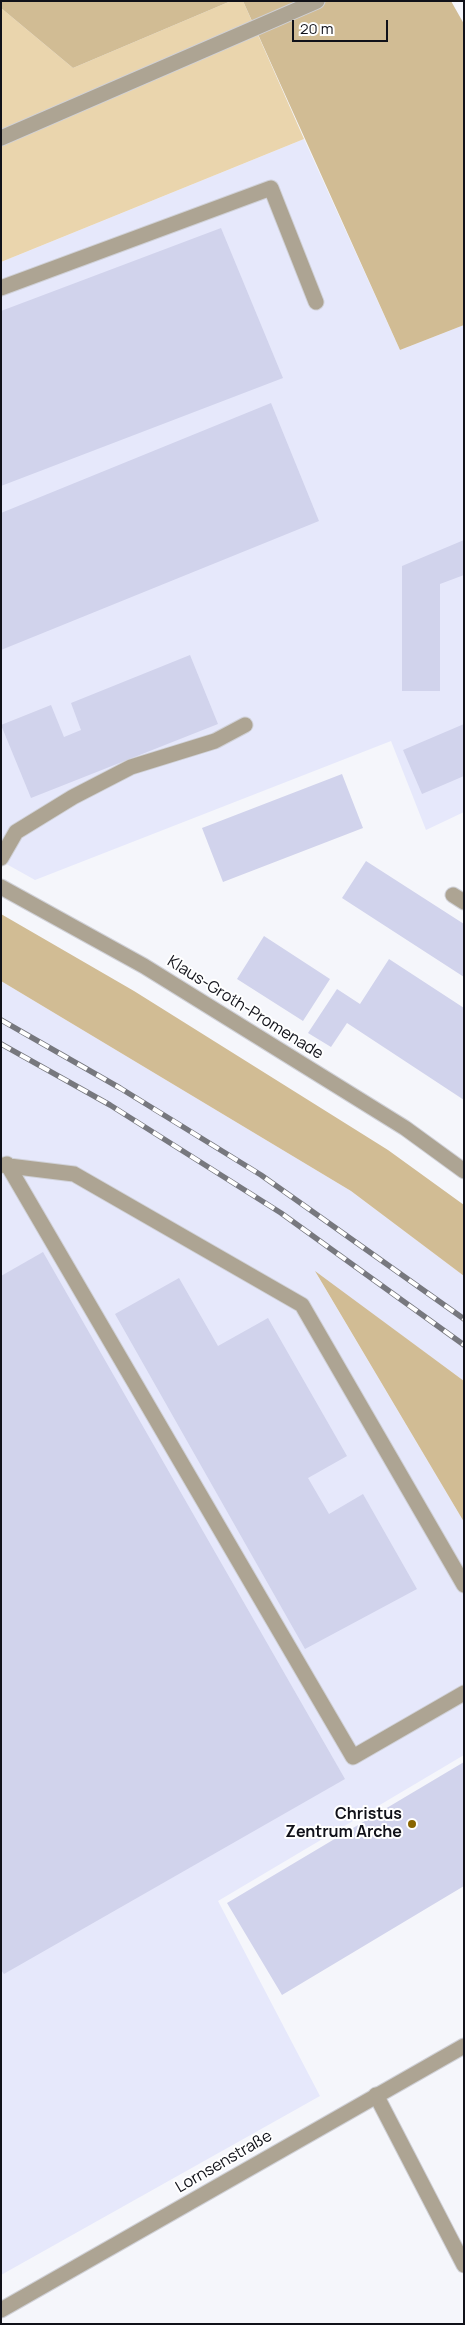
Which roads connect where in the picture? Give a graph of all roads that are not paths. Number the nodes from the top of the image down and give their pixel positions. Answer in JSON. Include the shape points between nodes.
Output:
{"nodes":[{"id":1,"x":317,"y":1,"type":"edge"},
{"id":2,"x":1,"y":138,"type":"edge"},
{"id":3,"x":1,"y":288,"type":"edge"},
{"id":4,"x":316,"y":302,"type":"dead end"},
{"id":5,"x":244,"y":725,"type":"dead end"},
{"id":6,"x":1,"y":858,"type":"edge"},
{"id":7,"x":1,"y":887,"type":"edge"},
{"id":8,"x":4,"y":1165,"type":"edge"},
{"id":9,"x":464,"y":1171,"type":"edge"},
{"id":10,"x":464,"y":1585,"type":"edge"},
{"id":11,"x":464,"y":1692,"type":"edge"},
{"id":12,"x":464,"y":2046,"type":"edge"},
{"id":13,"x":376,"y":2095,"type":"junction"},
{"id":14,"x":464,"y":2265,"type":"edge"},
{"id":15,"x":1,"y":2310,"type":"edge"}],
"edges":[{"from":1,"to":2,"type":"street"},
{"from":3,"to":4,"type":"street","via":[[271,188]]},
{"from":5,"to":6,"type":"street","via":[[215,741],[131,767],[72,797],[16,832]]},
{"from":7,"to":9,"type":"street","name":"Klaus-Groth-Promenade","via":[[144,966],[405,1128]]},
{"from":8,"to":10,"type":"street","via":[[74,1174],[302,1305]]},
{"from":8,"to":11,"type":"street","via":[[353,1757]]},
{"from":12,"to":13,"type":"street","name":"Lornsenstraße"},
{"from":13,"to":14,"type":"street"},
{"from":13,"to":15,"type":"street","name":"Lornsenstraße"}]}
